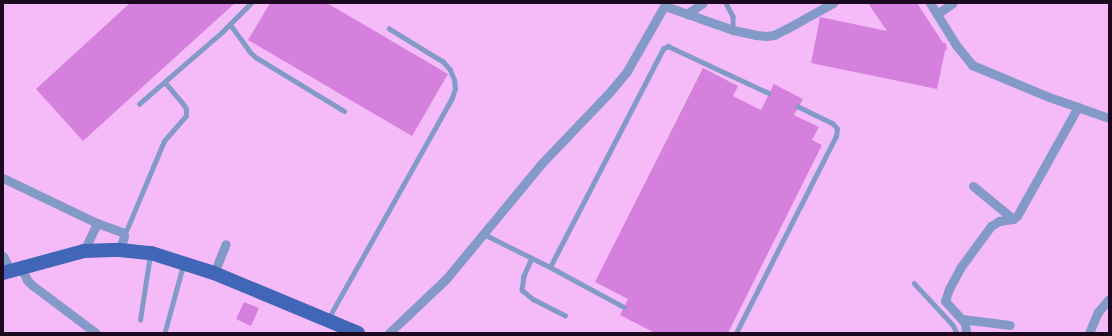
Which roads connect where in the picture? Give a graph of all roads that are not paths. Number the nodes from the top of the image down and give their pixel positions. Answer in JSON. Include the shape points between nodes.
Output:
{"nodes":[{"id":1,"x":250,"y":3,"type":"edge"},
{"id":2,"x":703,"y":3,"type":"edge"},
{"id":3,"x":726,"y":3,"type":"edge"},
{"id":4,"x":833,"y":3,"type":"edge"},
{"id":5,"x":930,"y":3,"type":"edge"},
{"id":6,"x":953,"y":3,"type":"edge"},
{"id":7,"x":666,"y":5,"type":"edge"},
{"id":8,"x":687,"y":14,"type":"junction"},
{"id":9,"x":937,"y":14,"type":"junction"},
{"id":10,"x":230,"y":24,"type":"junction"},
{"id":11,"x":389,"y":29,"type":"dead end"},
{"id":12,"x":733,"y":30,"type":"junction"},
{"id":13,"x":165,"y":83,"type":"junction"},
{"id":14,"x":769,"y":93,"type":"dead end"},
{"id":15,"x":139,"y":104,"type":"dead end"},
{"id":16,"x":798,"y":107,"type":"dead end"},
{"id":17,"x":1078,"y":107,"type":"junction"},
{"id":18,"x":344,"y":111,"type":"dead end"},
{"id":19,"x":1109,"y":118,"type":"edge"},
{"id":20,"x":3,"y":178,"type":"edge"},
{"id":21,"x":974,"y":186,"type":"dead end"},
{"id":22,"x":1013,"y":219,"type":"junction"},
{"id":23,"x":97,"y":223,"type":"junction"},
{"id":24,"x":484,"y":234,"type":"junction"},
{"id":25,"x":124,"y":236,"type":"junction"},
{"id":26,"x":226,"y":244,"type":"dead end"},
{"id":27,"x":120,"y":250,"type":"junction"},
{"id":28,"x":84,"y":251,"type":"junction"},
{"id":29,"x":150,"y":254,"type":"junction"},
{"id":30,"x":3,"y":256,"type":"edge"},
{"id":31,"x":532,"y":258,"type":"junction"},
{"id":32,"x":183,"y":263,"type":"junction"},
{"id":33,"x":550,"y":267,"type":"junction"},
{"id":34,"x":12,"y":271,"type":"edge"},
{"id":35,"x":214,"y":273,"type":"junction"},
{"id":36,"x":914,"y":283,"type":"dead end"},
{"id":37,"x":1109,"y":299,"type":"edge"},
{"id":38,"x":624,"y":307,"type":"dead end"},
{"id":39,"x":565,"y":315,"type":"dead end"},
{"id":40,"x":962,"y":319,"type":"junction"},
{"id":41,"x":140,"y":320,"type":"dead end"},
{"id":42,"x":327,"y":320,"type":"junction"},
{"id":43,"x":1010,"y":325,"type":"dead end"},
{"id":44,"x":165,"y":331,"type":"dead end"},
{"id":45,"x":96,"y":333,"type":"edge"},
{"id":46,"x":358,"y":333,"type":"edge"},
{"id":47,"x":389,"y":333,"type":"edge"},
{"id":48,"x":736,"y":333,"type":"edge"},
{"id":49,"x":957,"y":333,"type":"edge"},
{"id":50,"x":966,"y":333,"type":"edge"},
{"id":51,"x":1089,"y":333,"type":"edge"}],
"edges":[{"from":1,"to":10,"type":"lane"},
{"from":2,"to":8,"type":"street"},
{"from":3,"to":12,"type":"lane","via":[[732,16]]},
{"from":4,"to":12,"type":"street","via":[[774,35],[756,36]]},
{"from":5,"to":9,"type":"street"},
{"from":6,"to":9,"type":"street"},
{"from":7,"to":8,"type":"street"},
{"from":7,"to":24,"type":"street","via":[[627,71],[542,164]]},
{"from":8,"to":12,"type":"street"},
{"from":9,"to":17,"type":"street","via":[[972,65]]},
{"from":10,"to":13,"type":"lane"},
{"from":10,"to":18,"type":"lane","via":[[257,58]]},
{"from":11,"to":42,"type":"lane","via":[[443,62],[450,70],[455,89]]},
{"from":13,"to":15,"type":"lane"},
{"from":13,"to":25,"type":"lane","via":[[186,109],[186,116],[164,141]]},
{"from":14,"to":33,"type":"lane","via":[[668,46],[663,49]]},
{"from":16,"to":48,"type":"lane","via":[[833,124],[837,129],[836,136]]},
{"from":17,"to":19,"type":"street"},
{"from":17,"to":22,"type":"street","via":[[1023,207]]},
{"from":20,"to":23,"type":"street"},
{"from":21,"to":22,"type":"street"},
{"from":22,"to":40,"type":"street","via":[[999,221],[991,226],[960,268],[949,289],[945,301]]},
{"from":23,"to":25,"type":"street","via":[[122,232]]},
{"from":23,"to":28,"type":"street"},
{"from":24,"to":31,"type":"lane"},
{"from":24,"to":47,"type":"street","via":[[446,279]]},
{"from":25,"to":27,"type":"street"},
{"from":26,"to":35,"type":"street"},
{"from":27,"to":28,"type":"main road"},
{"from":27,"to":29,"type":"main road"},
{"from":28,"to":34,"type":"main road"},
{"from":29,"to":32,"type":"main road"},
{"from":29,"to":41,"type":"lane"},
{"from":30,"to":34,"type":"street"},
{"from":31,"to":33,"type":"lane"},
{"from":31,"to":39,"type":"lane","via":[[524,276],[522,290],[533,300]]},
{"from":32,"to":35,"type":"main road"},
{"from":32,"to":44,"type":"lane"},
{"from":33,"to":38,"type":"lane"},
{"from":34,"to":45,"type":"street"},
{"from":35,"to":42,"type":"main road"},
{"from":36,"to":49,"type":"lane","via":[[953,325]]},
{"from":37,"to":51,"type":"street","via":[[1098,312]]},
{"from":40,"to":43,"type":"street"},
{"from":40,"to":50,"type":"street"},
{"from":42,"to":46,"type":"main road"}]}
